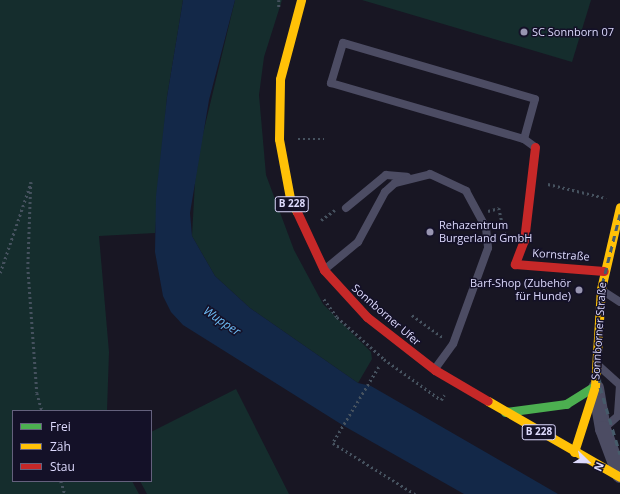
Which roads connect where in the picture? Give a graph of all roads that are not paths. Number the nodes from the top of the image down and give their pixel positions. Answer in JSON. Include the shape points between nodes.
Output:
{"nodes":[{"id":1,"x":301,"y":0,"type":"edge"},
{"id":2,"x":524,"y":139,"type":"junction"},
{"id":3,"x":536,"y":147,"type":"joint"},
{"id":4,"x":411,"y":178,"type":"junction"},
{"id":5,"x":620,"y":207,"type":"edge"},
{"id":6,"x":342,"y":208,"type":"road end"},
{"id":7,"x":324,"y":270,"type":"junction"},
{"id":8,"x":604,"y":270,"type":"junction"},
{"id":9,"x":601,"y":289,"type":"junction"},
{"id":10,"x":620,"y":302,"type":"edge"},
{"id":11,"x":596,"y":364,"type":"junction"},
{"id":12,"x":435,"y":370,"type":"junction"},
{"id":13,"x":595,"y":386,"type":"junction"},
{"id":14,"x":504,"y":412,"type":"junction"},
{"id":15,"x":603,"y":429,"type":"junction"},
{"id":16,"x":574,"y":452,"type":"junction"},
{"id":17,"x":620,"y":476,"type":"edge"}],
"edges":[{"from":1,"to":7,"type":"main road","name":"Sonnborner Ufer","number":"B 228","via":[[280,80],[279,139],[285,183],[303,233]]},
{"from":2,"to":2,"type":"lane","via":[[535,99],[343,43],[331,84]]},
{"from":2,"to":3,"type":"lane"},
{"from":3,"to":8,"type":"main road","name":"Kornstraße","via":[[524,240],[515,264]]},
{"from":4,"to":6,"type":"lane","via":[[386,175]]},
{"from":4,"to":7,"type":"lane","via":[[386,192],[365,233]]},
{"from":4,"to":12,"type":"lane","via":[[430,174],[442,177],[466,191],[486,228],[488,248],[470,289],[453,344]]},
{"from":5,"to":8,"type":"main road","name":"Sonnborner Straße"},
{"from":7,"to":12,"type":"main road","name":"Sonnborner Ufer","number":"B 228","via":[[347,299]]},
{"from":8,"to":9,"type":"main road","name":"Sonnborner Straße"},
{"from":9,"to":10,"type":"lane"},
{"from":9,"to":11,"type":"main road","name":"Sonnborner Straße"},
{"from":11,"to":13,"type":"main road","name":"Sonnborner Straße"},
{"from":11,"to":15,"type":"lane","via":[[620,385],[618,416]]},
{"from":12,"to":14,"type":"main road","name":"Sonnborner Ufer","number":"B 228"},
{"from":13,"to":14,"type":"main road","via":[[566,404]]},
{"from":13,"to":15,"type":"street","name":"Sonnborner Straße"},
{"from":13,"to":16,"type":"main road","name":"Sonnborner Straße"},
{"from":14,"to":16,"type":"main road","name":"Sonnborner Ufer","number":"B 228"},
{"from":15,"to":17,"type":"street","name":"Sonnborner Straße"},
{"from":16,"to":17,"type":"main road","name":"Sonnborner Ufer","number":"B 228"}]}
